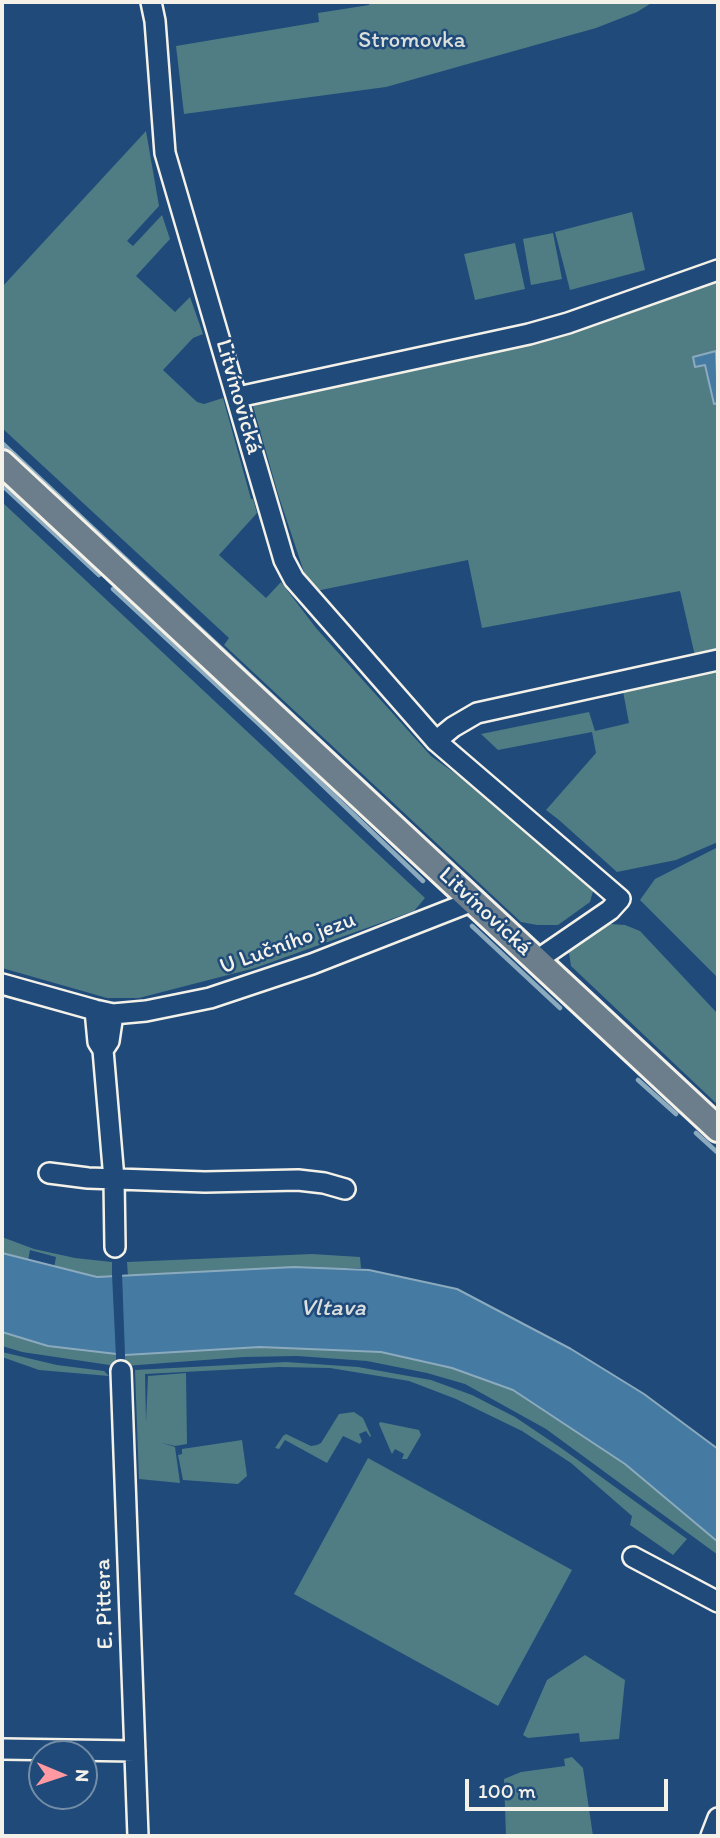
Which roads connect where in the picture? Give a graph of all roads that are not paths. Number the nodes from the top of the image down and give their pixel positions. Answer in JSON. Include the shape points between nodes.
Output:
{"nodes":[{"id":1,"x":151,"y":2,"type":"edge"},
{"id":2,"x":718,"y":270,"type":"edge"},
{"id":3,"x":238,"y":397,"type":"junction"},
{"id":4,"x":2,"y":463,"type":"edge"},
{"id":5,"x":718,"y":660,"type":"edge"},
{"id":6,"x":436,"y":741,"type":"junction"},
{"id":7,"x":473,"y":901,"type":"junction"},
{"id":8,"x":537,"y":960,"type":"junction"},
{"id":9,"x":2,"y":984,"type":"edge"},
{"id":10,"x":104,"y":1012,"type":"junction"},
{"id":11,"x":718,"y":1129,"type":"edge"},
{"id":12,"x":49,"y":1173,"type":"dead end"},
{"id":13,"x":114,"y":1179,"type":"junction"},
{"id":14,"x":345,"y":1189,"type":"dead end"},
{"id":15,"x":116,"y":1247,"type":"dead end"},
{"id":16,"x":121,"y":1371,"type":"dead end"},
{"id":17,"x":633,"y":1557,"type":"dead end"},
{"id":18,"x":718,"y":1602,"type":"edge"},
{"id":19,"x":2,"y":1749,"type":"edge"},
{"id":20,"x":135,"y":1751,"type":"junction"},
{"id":21,"x":718,"y":1818,"type":"edge"},
{"id":22,"x":138,"y":1836,"type":"edge"},
{"id":23,"x":711,"y":1836,"type":"edge"}],
"edges":[{"from":1,"to":3,"type":"street","name":"Litvínovická","via":[[165,153]]},
{"from":2,"to":3,"type":"street","via":[[528,334]]},
{"from":3,"to":6,"type":"street","name":"Litvínovická","via":[[284,560],[294,579]]},
{"from":4,"to":7,"type":"main road","name":"Litvínovická"},
{"from":5,"to":6,"type":"street","via":[[477,713]]},
{"from":6,"to":8,"type":"street","name":"Litvínovická","via":[[620,899]]},
{"from":7,"to":8,"type":"main road","name":"Litvínovická"},
{"from":7,"to":10,"type":"street","name":"U Lučního jezu","via":[[210,998],[146,1011]]},
{"from":8,"to":11,"type":"main road","name":"Litvínovická"},
{"from":9,"to":10,"type":"street","name":"U Lučního jezu"},
{"from":10,"to":13,"type":"street","via":[[94,1025],[103,1050]]},
{"from":12,"to":13,"type":"street"},
{"from":13,"to":14,"type":"street","via":[[298,1180]]},
{"from":13,"to":15,"type":"street"},
{"from":16,"to":20,"type":"street","name":"E. Pittera"},
{"from":17,"to":18,"type":"street"},
{"from":19,"to":20,"type":"street"},
{"from":20,"to":22,"type":"street","name":"E. Pittera"},
{"from":21,"to":23,"type":"street"}]}
